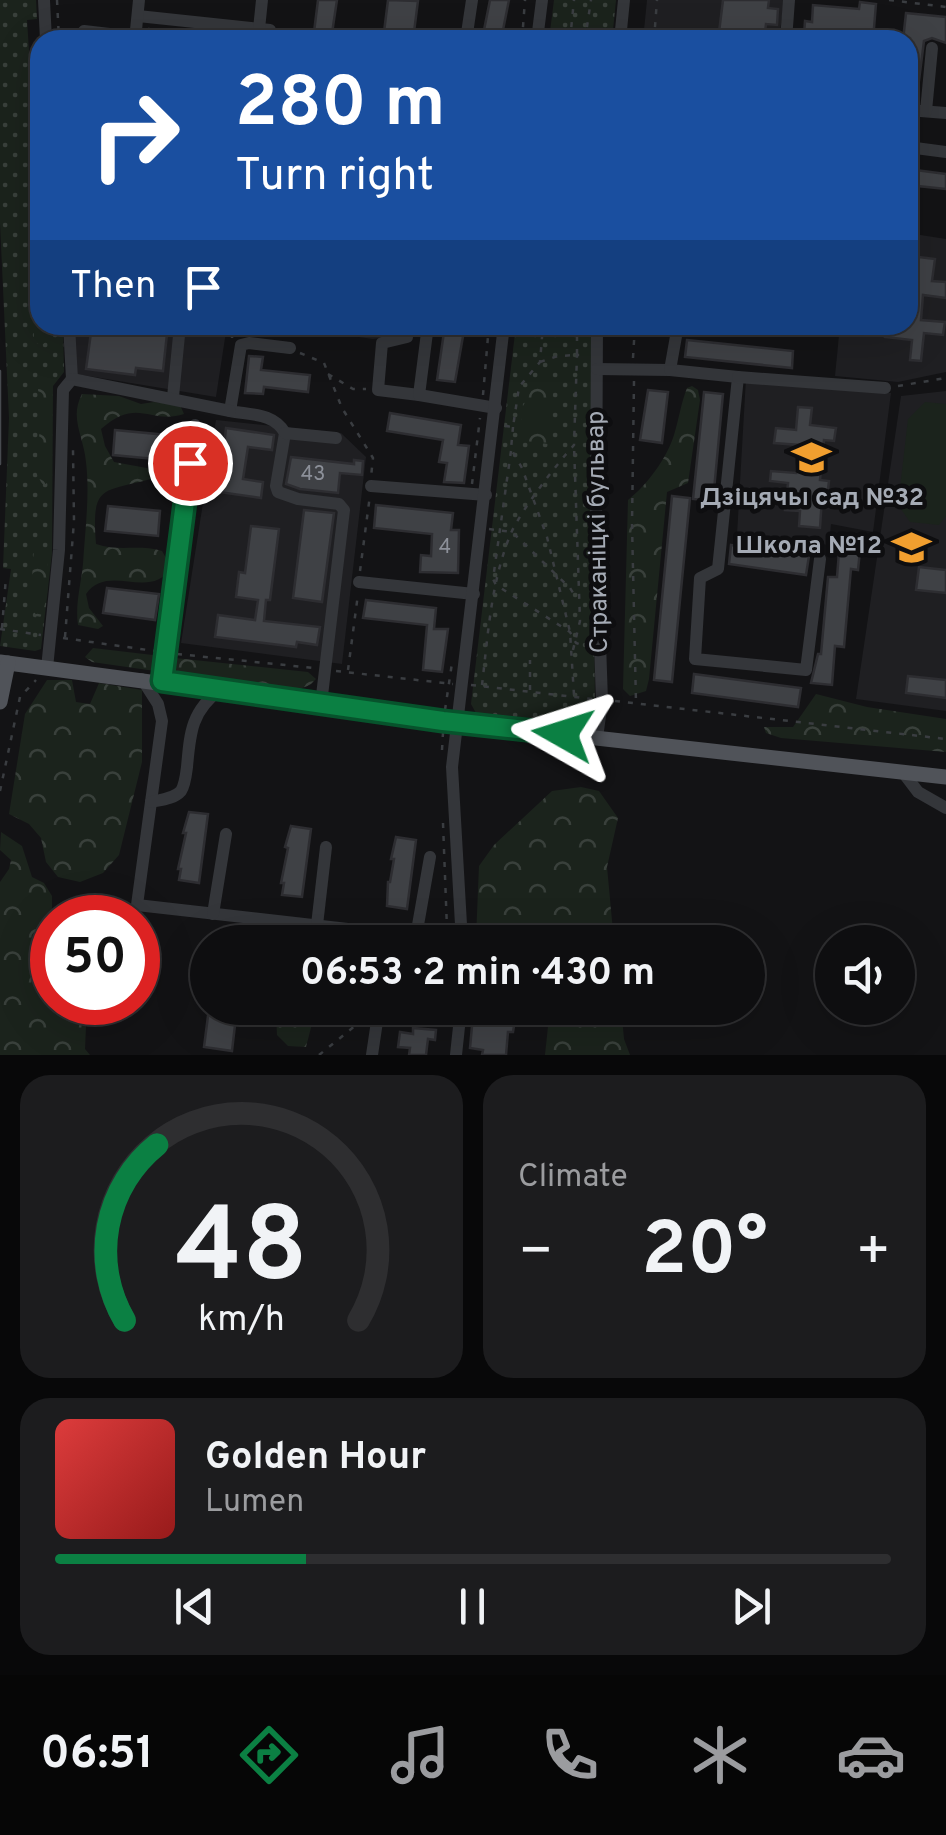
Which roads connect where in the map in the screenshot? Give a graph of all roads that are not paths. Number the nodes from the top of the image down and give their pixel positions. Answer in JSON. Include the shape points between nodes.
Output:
{"nodes":[{"id":1,"x":44,"y":0,"type":"edge"},
{"id":2,"x":140,"y":0,"type":"edge"},
{"id":3,"x":262,"y":0,"type":"edge"},
{"id":4,"x":472,"y":0,"type":"edge"},
{"id":5,"x":542,"y":0,"type":"edge"},
{"id":6,"x":624,"y":0,"type":"edge"},
{"id":7,"x":789,"y":0,"type":"edge"},
{"id":8,"x":138,"y":16,"type":"junction"},
{"id":9,"x":46,"y":30,"type":"edge"},
{"id":10,"x":136,"y":30,"type":"edge"},
{"id":11,"x":468,"y":30,"type":"edge"},
{"id":12,"x":539,"y":30,"type":"edge"},
{"id":13,"x":621,"y":30,"type":"edge"},
{"id":14,"x":787,"y":30,"type":"edge"},
{"id":15,"x":932,"y":48,"type":"dead end"},
{"id":16,"x":918,"y":111,"type":"edge"},
{"id":17,"x":926,"y":111,"type":"junction"},
{"id":18,"x":946,"y":114,"type":"edge"},
{"id":19,"x":918,"y":149,"type":"edge"},
{"id":20,"x":946,"y":152,"type":"edge"},
{"id":21,"x":70,"y":335,"type":"edge"},
{"id":22,"x":179,"y":335,"type":"edge"},
{"id":23,"x":407,"y":335,"type":"edge"},
{"id":24,"x":427,"y":335,"type":"edge"},
{"id":25,"x":502,"y":335,"type":"edge"},
{"id":26,"x":597,"y":335,"type":"edge"},
{"id":27,"x":676,"y":335,"type":"edge"},
{"id":28,"x":290,"y":348,"type":"road end"},
{"id":29,"x":597,"y":362,"type":"junction"},
{"id":30,"x":670,"y":370,"type":"junction"},
{"id":31,"x":738,"y":377,"type":"junction"},
{"id":32,"x":72,"y":379,"type":"junction"},
{"id":33,"x":885,"y":388,"type":"road end"},
{"id":34,"x":420,"y":395,"type":"junction"},
{"id":35,"x":173,"y":398,"type":"junction"},
{"id":36,"x":489,"y":407,"type":"junction"},
{"id":37,"x":230,"y":411,"type":"junction"},
{"id":38,"x":195,"y":426,"type":"dead end"},
{"id":39,"x":284,"y":433,"type":"junction"},
{"id":40,"x":336,"y":438,"type":"dead end"},
{"id":41,"x":371,"y":486,"type":"road end"},
{"id":42,"x":486,"y":495,"type":"junction"},
{"id":43,"x":820,"y":559,"type":"dead end"},
{"id":44,"x":359,"y":582,"type":"dead end"},
{"id":45,"x":474,"y":594,"type":"junction"},
{"id":46,"x":4,"y":663,"type":"edge"},
{"id":47,"x":47,"y":668,"type":"junction"},
{"id":48,"x":142,"y":679,"type":"junction"},
{"id":49,"x":162,"y":681,"type":"junction"},
{"id":50,"x":221,"y":690,"type":"junction"},
{"id":51,"x":0,"y":702,"type":"edge"},
{"id":52,"x":321,"y":704,"type":"junction"},
{"id":53,"x":458,"y":723,"type":"junction"},
{"id":54,"x":597,"y":738,"type":"junction"},
{"id":55,"x":902,"y":771,"type":"junction"},
{"id":56,"x":946,"y":776,"type":"edge"},
{"id":57,"x":150,"y":802,"type":"junction"},
{"id":58,"x":946,"y":808,"type":"edge"},
{"id":59,"x":226,"y":834,"type":"dead end"},
{"id":60,"x":326,"y":848,"type":"dead end"},
{"id":61,"x":430,"y":856,"type":"dead end"},
{"id":62,"x":213,"y":914,"type":"junction"},
{"id":63,"x":307,"y":925,"type":"edge"},
{"id":64,"x":316,"y":925,"type":"edge"},
{"id":65,"x":418,"y":925,"type":"edge"},
{"id":66,"x":461,"y":925,"type":"edge"},
{"id":67,"x":376,"y":1025,"type":"edge"},
{"id":68,"x":460,"y":1025,"type":"edge"},
{"id":69,"x":372,"y":1055,"type":"edge"},
{"id":70,"x":456,"y":1055,"type":"edge"}],
"edges":[{"from":1,"to":9,"type":"street"},
{"from":2,"to":8,"type":"street"},
{"from":3,"to":8,"type":"street","via":[[265,30]]},
{"from":4,"to":11,"type":"street"},
{"from":5,"to":12,"type":"street"},
{"from":6,"to":13,"type":"street"},
{"from":7,"to":14,"type":"street"},
{"from":8,"to":10,"type":"street"},
{"from":15,"to":17,"type":"street"},
{"from":16,"to":17,"type":"street"},
{"from":17,"to":18,"type":"street"},
{"from":19,"to":20,"type":"street"},
{"from":21,"to":32,"type":"street"},
{"from":22,"to":35,"type":"street"},
{"from":23,"to":34,"type":"street","via":[[382,344],[378,390]]},
{"from":24,"to":34,"type":"street"},
{"from":25,"to":36,"type":"street"},
{"from":26,"to":29,"type":"street","name":"Страканіцкі бульвар"},
{"from":27,"to":30,"type":"street"},
{"from":28,"to":37,"type":"street","via":[[241,345]]},
{"from":29,"to":30,"type":"street"},
{"from":29,"to":54,"type":"street","name":"Страканіцкі бульвар"},
{"from":30,"to":31,"type":"street"},
{"from":31,"to":33,"type":"street"},
{"from":31,"to":43,"type":"street","via":[[718,569],[700,578],[695,659],[806,670]]},
{"from":32,"to":35,"type":"street"},
{"from":32,"to":47,"type":"street","via":[[60,401],[59,550]]},
{"from":34,"to":36,"type":"street"},
{"from":35,"to":37,"type":"street"},
{"from":36,"to":42,"type":"street"},
{"from":37,"to":39,"type":"street","via":[[275,418]]},
{"from":38,"to":49,"type":"street"},
{"from":39,"to":40,"type":"street"},
{"from":39,"to":52,"type":"street","via":[[278,492],[344,510]]},
{"from":41,"to":42,"type":"street"},
{"from":42,"to":45,"type":"street"},
{"from":44,"to":45,"type":"street"},
{"from":45,"to":53,"type":"street"},
{"from":46,"to":47,"type":"main road"},
{"from":46,"to":51,"type":"main road"},
{"from":47,"to":48,"type":"main road"},
{"from":48,"to":49,"type":"main road"},
{"from":48,"to":57,"type":"street","via":[[162,721]]},
{"from":49,"to":50,"type":"main road"},
{"from":50,"to":52,"type":"main road"},
{"from":50,"to":57,"type":"street","via":[[191,724],[181,791]]},
{"from":52,"to":53,"type":"main road"},
{"from":53,"to":54,"type":"main road"},
{"from":53,"to":66,"type":"street","via":[[452,767]]},
{"from":54,"to":55,"type":"main road"},
{"from":55,"to":56,"type":"main road"},
{"from":55,"to":58,"type":"street","via":[[918,792]]},
{"from":57,"to":62,"type":"street","via":[[137,905]]},
{"from":59,"to":62,"type":"street"},
{"from":60,"to":64,"type":"street"},
{"from":61,"to":65,"type":"street"},
{"from":62,"to":63,"type":"street"},
{"from":67,"to":69,"type":"street"},
{"from":68,"to":70,"type":"street"}]}
